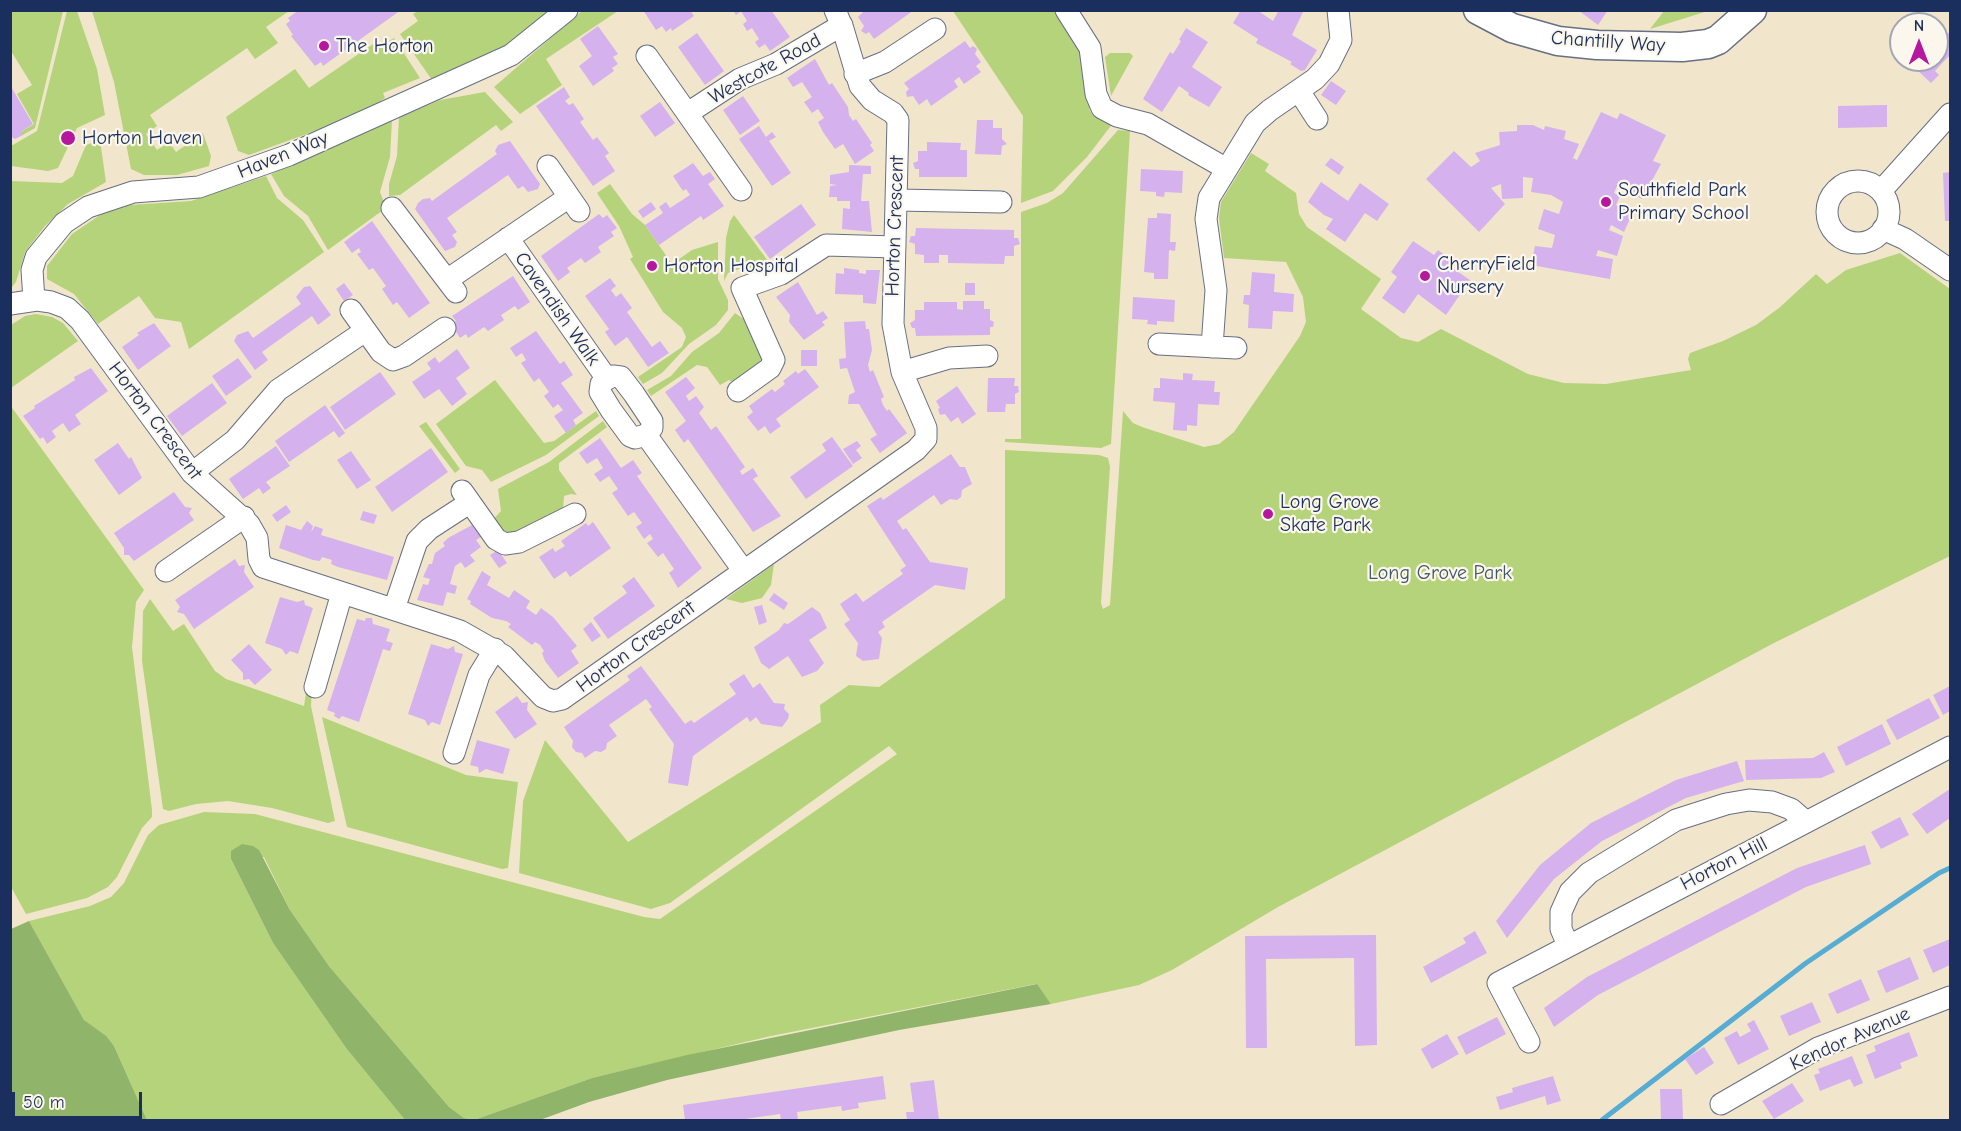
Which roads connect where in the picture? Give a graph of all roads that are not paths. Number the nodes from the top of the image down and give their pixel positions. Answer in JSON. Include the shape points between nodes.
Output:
{"nodes":[{"id":1,"x":567,"y":10,"type":"edge"},
{"id":2,"x":1066,"y":10,"type":"edge"},
{"id":3,"x":1338,"y":10,"type":"edge"},
{"id":4,"x":1478,"y":10,"type":"edge"},
{"id":5,"x":1752,"y":10,"type":"edge"},
{"id":6,"x":1766,"y":10,"type":"edge"},
{"id":7,"x":838,"y":18,"type":"edge"},
{"id":8,"x":935,"y":29,"type":"dead end"},
{"id":9,"x":1708,"y":44,"type":"junction"},
{"id":10,"x":647,"y":56,"type":"dead end"},
{"id":11,"x":855,"y":74,"type":"junction"},
{"id":12,"x":1299,"y":91,"type":"junction"},
{"id":13,"x":688,"y":113,"type":"junction"},
{"id":14,"x":1950,"y":114,"type":"edge"},
{"id":15,"x":1317,"y":119,"type":"dead end"},
{"id":16,"x":548,"y":166,"type":"dead end"},
{"id":17,"x":1225,"y":168,"type":"junction"},
{"id":18,"x":741,"y":190,"type":"dead end"},
{"id":19,"x":1881,"y":191,"type":"junction"},
{"id":20,"x":897,"y":200,"type":"junction"},
{"id":21,"x":1001,"y":202,"type":"dead end"},
{"id":22,"x":392,"y":208,"type":"dead end"},
{"id":23,"x":1883,"y":230,"type":"junction"},
{"id":24,"x":508,"y":238,"type":"junction"},
{"id":25,"x":895,"y":247,"type":"junction"},
{"id":26,"x":1950,"y":270,"type":"edge"},
{"id":27,"x":33,"y":300,"type":"junction"},
{"id":28,"x":10,"y":304,"type":"edge"},
{"id":29,"x":351,"y":310,"type":"dead end"},
{"id":30,"x":445,"y":328,"type":"dead end"},
{"id":31,"x":365,"y":331,"type":"junction"},
{"id":32,"x":1159,"y":344,"type":"dead end"},
{"id":33,"x":1212,"y":346,"type":"junction"},
{"id":34,"x":1236,"y":348,"type":"dead end"},
{"id":35,"x":987,"y":356,"type":"dead end"},
{"id":36,"x":902,"y":372,"type":"junction"},
{"id":37,"x":607,"y":379,"type":"junction"},
{"id":38,"x":738,"y":391,"type":"dead end"},
{"id":39,"x":646,"y":435,"type":"junction"},
{"id":40,"x":192,"y":473,"type":"junction"},
{"id":41,"x":575,"y":514,"type":"dead end"},
{"id":42,"x":244,"y":517,"type":"junction"},
{"id":43,"x":743,"y":570,"type":"junction"},
{"id":44,"x":166,"y":571,"type":"dead end"},
{"id":45,"x":342,"y":593,"type":"junction"},
{"id":46,"x":394,"y":609,"type":"junction"},
{"id":47,"x":495,"y":650,"type":"junction"},
{"id":48,"x":315,"y":687,"type":"dead end"},
{"id":49,"x":1950,"y":747,"type":"edge"},
{"id":50,"x":454,"y":753,"type":"dead end"},
{"id":51,"x":1806,"y":822,"type":"junction"},
{"id":52,"x":1568,"y":945,"type":"junction"},
{"id":53,"x":1950,"y":997,"type":"edge"},
{"id":54,"x":1529,"y":1042,"type":"dead end"},
{"id":55,"x":1721,"y":1104,"type":"dead end"}],
"edges":[{"from":1,"to":27,"type":"street","name":"Haven Way","via":[[511,55],[290,155],[199,187],[133,192],[88,207],[64,223],[35,260]]},
{"from":2,"to":17,"type":"street","via":[[1090,48],[1096,94],[1102,108],[1148,124]]},
{"from":3,"to":12,"type":"street","via":[[1341,32],[1336,51],[1320,75]]},
{"from":4,"to":9,"type":"street","name":"Chantilly Way","via":[[1533,35],[1570,43],[1682,47]]},
{"from":5,"to":9,"type":"street","name":"Chantilly Way","via":[[1724,36]]},
{"from":6,"to":9,"type":"street","name":"Chantilly Way","via":[[1746,32]]},
{"from":7,"to":11,"type":"street","name":"Horton Crescent"},
{"from":7,"to":13,"type":"street","name":"Westcote Road","via":[[776,64],[740,79]]},
{"from":8,"to":11,"type":"street","via":[[885,62]]},
{"from":10,"to":13,"type":"street"},
{"from":11,"to":20,"type":"street","name":"Horton Crescent","via":[[868,96],[898,120]]},
{"from":12,"to":15,"type":"street"},
{"from":12,"to":17,"type":"street","via":[[1260,118]]},
{"from":13,"to":18,"type":"street"},
{"from":14,"to":19,"type":"street"},
{"from":16,"to":24,"type":"street","name":"Cavendish Walk","via":[[574,204]]},
{"from":17,"to":33,"type":"street","via":[[1210,193],[1206,211],[1215,284]]},
{"from":19,"to":23,"type":"street","via":[[1889,210]]},
{"from":19,"to":23,"type":"street","via":[[1863,181],[1846,183],[1832,194],[1827,213],[1832,229],[1848,241],[1868,241]]},
{"from":20,"to":21,"type":"street"},
{"from":20,"to":25,"type":"street","name":"Horton Crescent"},
{"from":22,"to":24,"type":"street","name":"Cavendish Walk","via":[[451,286]]},
{"from":23,"to":26,"type":"street","via":[[1905,239]]},
{"from":24,"to":37,"type":"street","name":"Cavendish Walk"},
{"from":25,"to":36,"type":"street","name":"Horton Crescent","via":[[893,324]]},
{"from":25,"to":38,"type":"street","via":[[826,245],[781,274],[739,283],[774,360],[766,371]]},
{"from":27,"to":28,"type":"street","name":"Horton Crescent"},
{"from":27,"to":40,"type":"street","name":"Horton Crescent","via":[[59,304],[80,320]]},
{"from":29,"to":31,"type":"street"},
{"from":30,"to":31,"type":"street","via":[[396,360],[386,357]]},
{"from":31,"to":40,"type":"street","via":[[278,390],[236,440]]},
{"from":32,"to":33,"type":"street"},
{"from":33,"to":34,"type":"street"},
{"from":35,"to":36,"type":"street","via":[[949,358]]},
{"from":36,"to":43,"type":"street","name":"Horton Crescent","via":[[926,428],[925,442]]},
{"from":37,"to":39,"type":"street","name":"Cavendish Walk","via":[[600,389],[607,404],[630,436]]},
{"from":37,"to":39,"type":"street","name":"Cavendish Walk","via":[[621,377],[630,387],[652,421]]},
{"from":39,"to":43,"type":"street"},
{"from":40,"to":42,"type":"street","name":"Horton Crescent"},
{"from":41,"to":46,"type":"street","via":[[519,542],[504,544],[466,497],[417,541]]},
{"from":42,"to":44,"type":"street"},
{"from":42,"to":45,"type":"street","name":"Horton Crescent","via":[[257,538],[263,567]]},
{"from":43,"to":47,"type":"street","name":"Horton Crescent","via":[[558,701],[543,697],[516,666]]},
{"from":45,"to":46,"type":"street","name":"Horton Crescent"},
{"from":45,"to":48,"type":"street"},
{"from":46,"to":47,"type":"street","name":"Horton Crescent","via":[[460,631]]},
{"from":47,"to":50,"type":"street","via":[[481,670]]},
{"from":49,"to":51,"type":"street","name":"Horton Hill"},
{"from":51,"to":52,"type":"street","name":"Horton Hill"},
{"from":51,"to":52,"type":"street","via":[[1791,809],[1749,800],[1676,820],[1589,873],[1570,892],[1561,912],[1561,930]]},
{"from":52,"to":54,"type":"street","name":"Horton Hill","via":[[1498,983]]},
{"from":53,"to":55,"type":"street","name":"Kendor Avenue","via":[[1818,1048]]}]}
